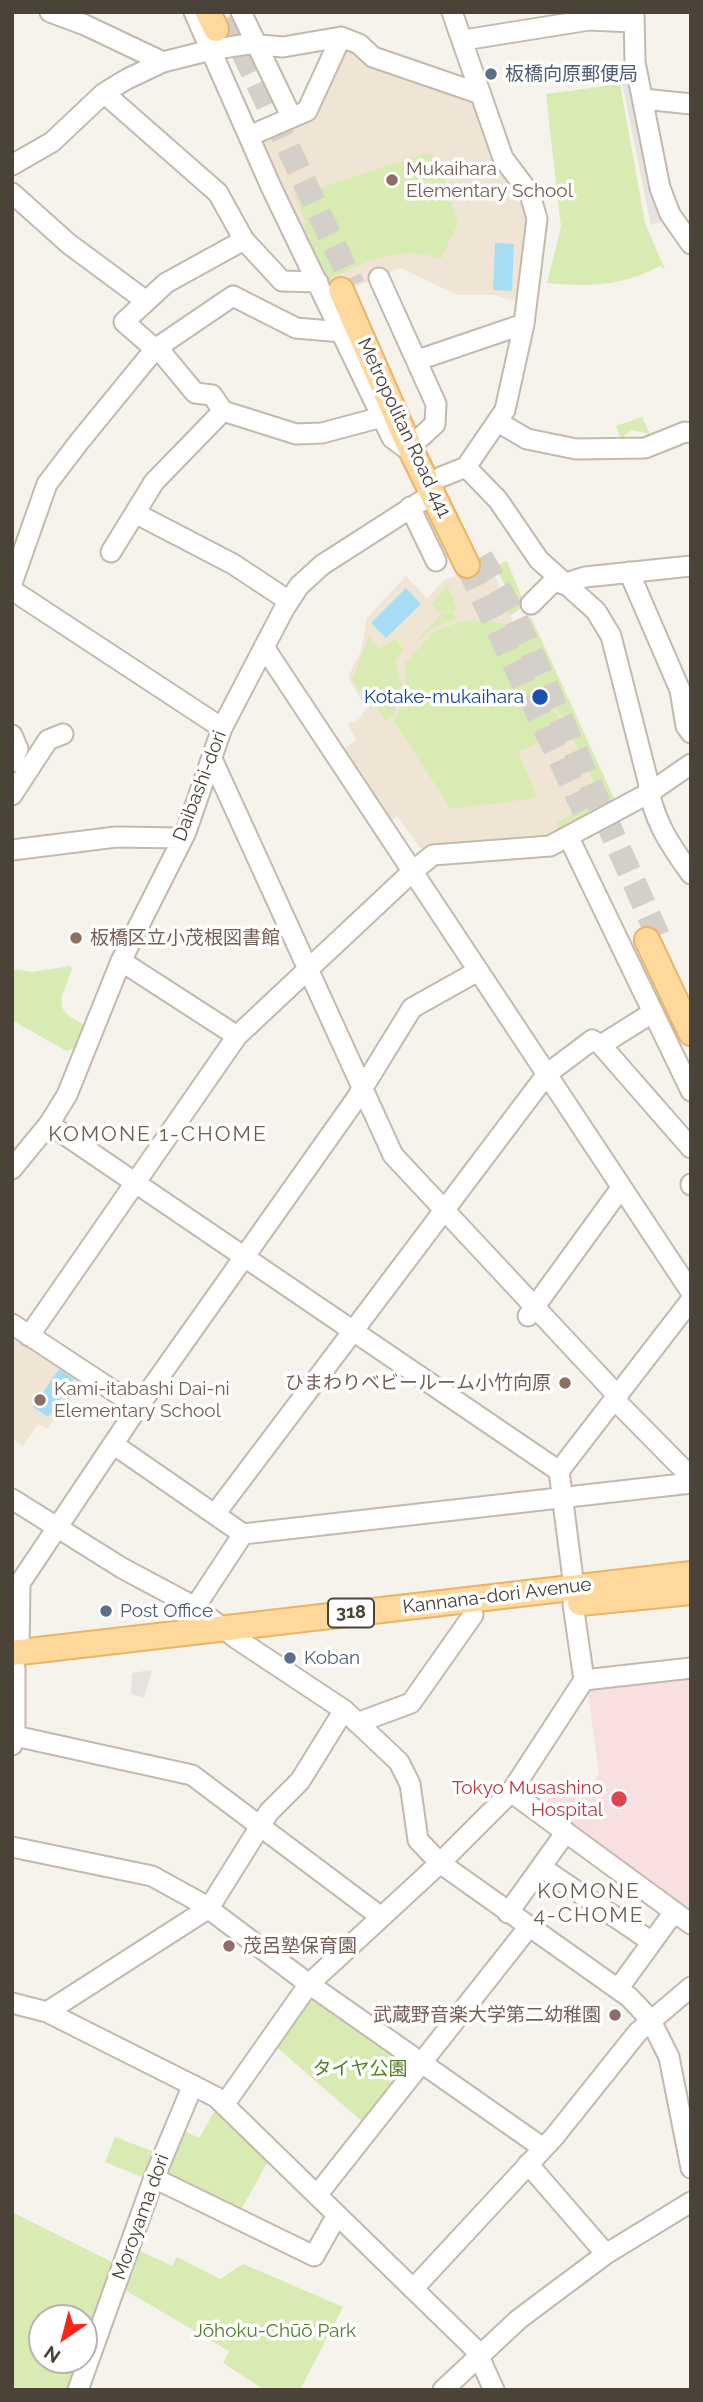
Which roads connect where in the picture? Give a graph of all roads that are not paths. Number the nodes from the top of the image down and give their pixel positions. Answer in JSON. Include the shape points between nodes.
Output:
{"nodes":[{"id":1,"x":50,"y":12,"type":"edge"},
{"id":2,"x":194,"y":12,"type":"edge"},
{"id":3,"x":452,"y":12,"type":"edge"},
{"id":4,"x":634,"y":17,"type":"edge"},
{"id":5,"x":221,"y":22,"type":"edge"},
{"id":6,"x":341,"y":37,"type":"junction"},
{"id":7,"x":464,"y":40,"type":"junction"},
{"id":8,"x":257,"y":45,"type":"junction"},
{"id":9,"x":163,"y":62,"type":"junction"},
{"id":10,"x":104,"y":93,"type":"junction"},
{"id":11,"x":481,"y":94,"type":"junction"},
{"id":12,"x":644,"y":100,"type":"junction"},
{"id":13,"x":691,"y":104,"type":"edge"},
{"id":14,"x":291,"y":116,"type":"junction"},
{"id":15,"x":249,"y":136,"type":"junction"},
{"id":16,"x":12,"y":165,"type":"edge"},
{"id":17,"x":12,"y":193,"type":"edge"},
{"id":18,"x":244,"y":240,"type":"junction"},
{"id":19,"x":691,"y":244,"type":"edge"},
{"id":20,"x":379,"y":278,"type":"dead end"},
{"id":21,"x":337,"y":285,"type":"junction"},
{"id":22,"x":146,"y":302,"type":"junction"},
{"id":23,"x":524,"y":324,"type":"junction"},
{"id":24,"x":341,"y":332,"type":"junction"},
{"id":25,"x":156,"y":348,"type":"junction"},
{"id":26,"x":418,"y":360,"type":"junction"},
{"id":27,"x":223,"y":411,"type":"junction"},
{"id":28,"x":382,"y":417,"type":"junction"},
{"id":29,"x":498,"y":422,"type":"junction"},
{"id":30,"x":691,"y":433,"type":"edge"},
{"id":31,"x":416,"y":445,"type":"junction"},
{"id":32,"x":466,"y":467,"type":"junction"},
{"id":33,"x":438,"y":485,"type":"junction"},
{"id":34,"x":410,"y":508,"type":"junction"},
{"id":35,"x":135,"y":513,"type":"junction"},
{"id":36,"x":111,"y":552,"type":"dead end"},
{"id":37,"x":436,"y":561,"type":"dead end"},
{"id":38,"x":474,"y":561,"type":"tunnel mouth"},
{"id":39,"x":691,"y":566,"type":"edge"},
{"id":40,"x":629,"y":572,"type":"junction"},
{"id":41,"x":560,"y":581,"type":"junction"},
{"id":42,"x":12,"y":583,"type":"edge"},
{"id":43,"x":12,"y":590,"type":"edge"},
{"id":44,"x":289,"y":601,"type":"junction"},
{"id":45,"x":531,"y":604,"type":"dead end"},
{"id":46,"x":264,"y":647,"type":"junction"},
{"id":47,"x":222,"y":727,"type":"junction"},
{"id":48,"x":691,"y":733,"type":"edge"},
{"id":49,"x":63,"y":734,"type":"dead end"},
{"id":50,"x":12,"y":735,"type":"edge"},
{"id":51,"x":12,"y":762,"type":"edge"},
{"id":52,"x":691,"y":764,"type":"edge"},
{"id":53,"x":209,"y":768,"type":"junction"},
{"id":54,"x":649,"y":793,"type":"junction"},
{"id":55,"x":12,"y":795,"type":"edge"},
{"id":56,"x":181,"y":838,"type":"junction"},
{"id":57,"x":569,"y":838,"type":"junction"},
{"id":58,"x":12,"y":850,"type":"edge"},
{"id":59,"x":414,"y":871,"type":"junction"},
{"id":60,"x":691,"y":874,"type":"edge"},
{"id":61,"x":121,"y":961,"type":"junction"},
{"id":62,"x":478,"y":971,"type":"junction"},
{"id":63,"x":304,"y":972,"type":"junction"},
{"id":64,"x":691,"y":1001,"type":"edge"},
{"id":65,"x":652,"y":1013,"type":"junction"},
{"id":66,"x":691,"y":1033,"type":"edge"},
{"id":67,"x":237,"y":1036,"type":"junction"},
{"id":68,"x":601,"y":1045,"type":"junction"},
{"id":69,"x":547,"y":1074,"type":"junction"},
{"id":70,"x":691,"y":1091,"type":"edge"},
{"id":71,"x":359,"y":1093,"type":"junction"},
{"id":72,"x":49,"y":1124,"type":"junction"},
{"id":73,"x":691,"y":1148,"type":"edge"},
{"id":74,"x":12,"y":1169,"type":"edge"},
{"id":75,"x":136,"y":1182,"type":"junction"},
{"id":76,"x":621,"y":1188,"type":"junction"},
{"id":77,"x":440,"y":1214,"type":"junction"},
{"id":78,"x":245,"y":1255,"type":"junction"},
{"id":79,"x":691,"y":1292,"type":"edge"},
{"id":80,"x":691,"y":1300,"type":"edge"},
{"id":81,"x":531,"y":1312,"type":"junction"},
{"id":82,"x":12,"y":1324,"type":"edge"},
{"id":83,"x":353,"y":1329,"type":"junction"},
{"id":84,"x":29,"y":1336,"type":"junction"},
{"id":85,"x":614,"y":1399,"type":"junction"},
{"id":86,"x":138,"y":1408,"type":"junction"},
{"id":87,"x":113,"y":1444,"type":"junction"},
{"id":88,"x":559,"y":1471,"type":"junction"},
{"id":89,"x":691,"y":1477,"type":"edge"},
{"id":90,"x":691,"y":1483,"type":"edge"},
{"id":91,"x":563,"y":1498,"type":"junction"},
{"id":92,"x":12,"y":1499,"type":"edge"},
{"id":93,"x":215,"y":1514,"type":"junction"},
{"id":94,"x":57,"y":1527,"type":"junction"},
{"id":95,"x":243,"y":1534,"type":"junction"},
{"id":96,"x":691,"y":1574,"type":"edge"},
{"id":97,"x":16,"y":1582,"type":"edge"},
{"id":98,"x":691,"y":1592,"type":"edge"},
{"id":99,"x":573,"y":1596,"type":"junction"},
{"id":100,"x":195,"y":1607,"type":"junction"},
{"id":101,"x":473,"y":1615,"type":"junction"},
{"id":102,"x":229,"y":1633,"type":"junction"},
{"id":103,"x":15,"y":1660,"type":"edge"},
{"id":104,"x":691,"y":1668,"type":"edge"},
{"id":105,"x":584,"y":1681,"type":"junction"},
{"id":106,"x":351,"y":1716,"type":"junction"},
{"id":107,"x":14,"y":1741,"type":"edge"},
{"id":108,"x":511,"y":1792,"type":"junction"},
{"id":109,"x":260,"y":1826,"type":"junction"},
{"id":110,"x":566,"y":1832,"type":"junction"},
{"id":111,"x":12,"y":1847,"type":"edge"},
{"id":112,"x":440,"y":1863,"type":"junction"},
{"id":113,"x":541,"y":1867,"type":"junction"},
{"id":114,"x":209,"y":1908,"type":"junction"},
{"id":115,"x":674,"y":1912,"type":"junction"},
{"id":116,"x":508,"y":1913,"type":"junction"},
{"id":117,"x":381,"y":1917,"type":"junction"},
{"id":118,"x":691,"y":1924,"type":"edge"},
{"id":119,"x":528,"y":1928,"type":"junction"},
{"id":120,"x":652,"y":1942,"type":"junction"},
{"id":121,"x":309,"y":1984,"type":"junction"},
{"id":122,"x":691,"y":1987,"type":"edge"},
{"id":123,"x":618,"y":1989,"type":"junction"},
{"id":124,"x":12,"y":2003,"type":"edge"},
{"id":125,"x":47,"y":2011,"type":"junction"},
{"id":126,"x":650,"y":2019,"type":"junction"},
{"id":127,"x":421,"y":2063,"type":"junction"},
{"id":128,"x":192,"y":2085,"type":"junction"},
{"id":129,"x":224,"y":2105,"type":"junction"},
{"id":130,"x":543,"y":2148,"type":"junction"},
{"id":131,"x":528,"y":2164,"type":"junction"},
{"id":132,"x":691,"y":2168,"type":"edge"},
{"id":133,"x":154,"y":2178,"type":"junction"},
{"id":134,"x":317,"y":2195,"type":"junction"},
{"id":135,"x":691,"y":2202,"type":"edge"},
{"id":136,"x":337,"y":2215,"type":"junction"},
{"id":137,"x":606,"y":2254,"type":"junction"},
{"id":138,"x":413,"y":2289,"type":"junction"},
{"id":139,"x":480,"y":2356,"type":"junction"},
{"id":140,"x":78,"y":2390,"type":"edge"},
{"id":141,"x":443,"y":2390,"type":"edge"},
{"id":142,"x":494,"y":2390,"type":"edge"}],
"edges":[{"from":1,"to":9,"type":"street"},
{"from":2,"to":5,"type":"street"},
{"from":3,"to":7,"type":"street"},
{"from":4,"to":7,"type":"street"},
{"from":4,"to":12,"type":"street","via":[[635,62]]},
{"from":5,"to":8,"type":"street"},
{"from":5,"to":8,"type":"street"},
{"from":5,"to":9,"type":"street"},
{"from":5,"to":15,"type":"street"},
{"from":6,"to":8,"type":"street","via":[[283,47]]},
{"from":6,"to":11,"type":"street","via":[[359,44],[373,57]]},
{"from":6,"to":14,"type":"street","via":[[307,111]]},
{"from":7,"to":11,"type":"street"},
{"from":8,"to":14,"type":"street"},
{"from":9,"to":10,"type":"street"},
{"from":10,"to":16,"type":"street","via":[[52,142]]},
{"from":10,"to":18,"type":"street","via":[[218,193]]},
{"from":11,"to":23,"type":"street","via":[[503,158],[530,194],[537,219]]},
{"from":12,"to":13,"type":"street"},
{"from":12,"to":19,"type":"street","via":[[660,188],[670,214]]},
{"from":14,"to":15,"type":"street"},
{"from":15,"to":21,"type":"street"},
{"from":17,"to":22,"type":"street","via":[[69,244]]},
{"from":18,"to":21,"type":"street","via":[[282,281]]},
{"from":18,"to":22,"type":"street","via":[[166,283]]},
{"from":20,"to":26,"type":"street"},
{"from":21,"to":24,"type":"street"},
{"from":21,"to":31,"type":"main road","name":"Metropolitan Road 441"},
{"from":22,"to":25,"type":"street","via":[[124,322]]},
{"from":23,"to":26,"type":"street"},
{"from":23,"to":29,"type":"street","via":[[505,410]]},
{"from":24,"to":25,"type":"street","via":[[296,328],[233,296]]},
{"from":24,"to":28,"type":"street"},
{"from":25,"to":27,"type":"street","via":[[195,393],[212,395]]},
{"from":25,"to":42,"type":"street","via":[[47,484]]},
{"from":26,"to":31,"type":"street","via":[[438,415]]},
{"from":27,"to":28,"type":"street","via":[[296,434],[322,433]]},
{"from":27,"to":35,"type":"street","via":[[154,482]]},
{"from":28,"to":31,"type":"street","via":[[392,438]]},
{"from":29,"to":30,"type":"street","via":[[527,439],[576,449],[645,448]]},
{"from":29,"to":32,"type":"street"},
{"from":31,"to":33,"type":"main road","name":"Metropolitan Road 441"},
{"from":32,"to":33,"type":"street","name":"Daibashi-dori"},
{"from":32,"to":41,"type":"street","via":[[498,500],[539,560]]},
{"from":33,"to":34,"type":"street","name":"Daibashi-dori"},
{"from":33,"to":38,"type":"main road","name":"Metropolitan Road 441"},
{"from":34,"to":37,"type":"street"},
{"from":34,"to":44,"type":"street","name":"Daibashi-dori","via":[[322,565]]},
{"from":35,"to":36,"type":"street"},
{"from":35,"to":44,"type":"street","via":[[233,564]]},
{"from":39,"to":40,"type":"street"},
{"from":40,"to":41,"type":"street"},
{"from":40,"to":48,"type":"street","via":[[680,690]]},
{"from":41,"to":45,"type":"street"},
{"from":41,"to":54,"type":"street","via":[[596,611],[611,636]]},
{"from":43,"to":47,"type":"street"},
{"from":44,"to":46,"type":"street","name":"Daibashi-dori"},
{"from":46,"to":47,"type":"street","name":"Daibashi-dori"},
{"from":46,"to":59,"type":"street"},
{"from":47,"to":53,"type":"street","name":"Daibashi-dori"},
{"from":49,"to":55,"type":"street","via":[[48,740]]},
{"from":50,"to":51,"type":"street","via":[[18,749]]},
{"from":52,"to":54,"type":"street"},
{"from":53,"to":56,"type":"street","name":"Daibashi-dori"},
{"from":53,"to":63,"type":"street"},
{"from":54,"to":57,"type":"street"},
{"from":54,"to":60,"type":"street","via":[[650,805],[672,848]]},
{"from":56,"to":58,"type":"street","via":[[116,837]]},
{"from":56,"to":61,"type":"street","name":"Daibashi-dori"},
{"from":57,"to":59,"type":"street","via":[[550,846],[433,855]]},
{"from":57,"to":65,"type":"street"},
{"from":59,"to":62,"type":"street"},
{"from":59,"to":63,"type":"street"},
{"from":61,"to":67,"type":"street"},
{"from":61,"to":72,"type":"street","name":"Daibashi-dori","via":[[82,1064]]},
{"from":62,"to":69,"type":"street"},
{"from":62,"to":71,"type":"street","via":[[412,1008]]},
{"from":63,"to":67,"type":"street"},
{"from":63,"to":71,"type":"street"},
{"from":64,"to":66,"type":"main road","via":[[652,938]]},
{"from":65,"to":68,"type":"street"},
{"from":65,"to":70,"type":"street"},
{"from":67,"to":75,"type":"street"},
{"from":68,"to":69,"type":"street","via":[[592,1040]]},
{"from":68,"to":73,"type":"street"},
{"from":69,"to":76,"type":"street"},
{"from":69,"to":77,"type":"street"},
{"from":71,"to":77,"type":"street","via":[[393,1155]]},
{"from":71,"to":78,"type":"street"},
{"from":72,"to":74,"type":"street","name":"Daibashi-dori"},
{"from":72,"to":75,"type":"street"},
{"from":75,"to":78,"type":"street"},
{"from":75,"to":84,"type":"street"},
{"from":76,"to":79,"type":"street"},
{"from":76,"to":81,"type":"street"},
{"from":77,"to":81,"type":"street"},
{"from":77,"to":83,"type":"street"},
{"from":78,"to":83,"type":"street"},
{"from":78,"to":86,"type":"street"},
{"from":80,"to":85,"type":"street"},
{"from":81,"to":85,"type":"street"},
{"from":82,"to":84,"type":"street"},
{"from":83,"to":88,"type":"street"},
{"from":83,"to":93,"type":"street"},
{"from":84,"to":86,"type":"street"},
{"from":85,"to":88,"type":"street"},
{"from":85,"to":89,"type":"street"},
{"from":86,"to":87,"type":"street"},
{"from":87,"to":93,"type":"street"},
{"from":87,"to":94,"type":"street"},
{"from":88,"to":91,"type":"street"},
{"from":90,"to":91,"type":"street"},
{"from":91,"to":95,"type":"street"},
{"from":91,"to":99,"type":"street"},
{"from":92,"to":94,"type":"street"},
{"from":93,"to":95,"type":"street"},
{"from":94,"to":97,"type":"street"},
{"from":94,"to":100,"type":"street"},
{"from":95,"to":100,"type":"street"},
{"from":96,"to":99,"type":"main road","name":"Kannana-dori Avenue","number":"318"},
{"from":97,"to":103,"type":"street"},
{"from":98,"to":99,"type":"main road","name":"Kannana-dori Avenue","number":"318"},
{"from":99,"to":101,"type":"main road","name":"Kannana-dori Avenue","number":"318"},
{"from":99,"to":102,"type":"main road","name":"Kannana-dori Avenue","number":"318"},
{"from":99,"to":105,"type":"street"},
{"from":100,"to":102,"type":"street"},
{"from":101,"to":102,"type":"main road","name":"Kannana-dori Avenue","number":"318"},
{"from":101,"to":106,"type":"street","via":[[411,1703]]},
{"from":102,"to":103,"type":"main road","name":"Kannana-dori Avenue","number":"318"},
{"from":102,"to":106,"type":"street"},
{"from":103,"to":107,"type":"street"},
{"from":104,"to":105,"type":"street"},
{"from":105,"to":108,"type":"street"},
{"from":106,"to":109,"type":"street"},
{"from":106,"to":112,"type":"street","via":[[399,1762],[410,1784],[418,1840]]},
{"from":107,"to":109,"type":"street","via":[[192,1775]]},
{"from":108,"to":110,"type":"street"},
{"from":108,"to":112,"type":"street"},
{"from":109,"to":114,"type":"street"},
{"from":109,"to":117,"type":"street"},
{"from":110,"to":113,"type":"street"},
{"from":110,"to":115,"type":"street"},
{"from":111,"to":114,"type":"street","via":[[152,1876]]},
{"from":112,"to":116,"type":"street"},
{"from":112,"to":117,"type":"street"},
{"from":113,"to":116,"type":"street"},
{"from":113,"to":120,"type":"street"},
{"from":114,"to":121,"type":"street"},
{"from":114,"to":125,"type":"street"},
{"from":115,"to":118,"type":"street"},
{"from":115,"to":120,"type":"street"},
{"from":116,"to":119,"type":"street"},
{"from":117,"to":121,"type":"street"},
{"from":119,"to":123,"type":"street"},
{"from":119,"to":127,"type":"street"},
{"from":120,"to":123,"type":"street"},
{"from":121,"to":127,"type":"street"},
{"from":121,"to":129,"type":"street"},
{"from":122,"to":126,"type":"street"},
{"from":123,"to":126,"type":"street"},
{"from":124,"to":125,"type":"street"},
{"from":125,"to":128,"type":"street"},
{"from":126,"to":130,"type":"street"},
{"from":126,"to":132,"type":"street","via":[[668,2057]]},
{"from":127,"to":130,"type":"street"},
{"from":127,"to":134,"type":"street"},
{"from":128,"to":129,"type":"street"},
{"from":128,"to":133,"type":"street","name":"Moroyama dori"},
{"from":129,"to":134,"type":"street"},
{"from":130,"to":131,"type":"street"},
{"from":131,"to":137,"type":"street"},
{"from":131,"to":138,"type":"street"},
{"from":133,"to":136,"type":"street","via":[[314,2256]]},
{"from":133,"to":140,"type":"street","name":"Moroyama dori"},
{"from":134,"to":136,"type":"street"},
{"from":135,"to":137,"type":"street"},
{"from":136,"to":138,"type":"street"},
{"from":137,"to":139,"type":"street","via":[[519,2319]]},
{"from":138,"to":139,"type":"street"},
{"from":139,"to":141,"type":"street"},
{"from":139,"to":142,"type":"street"}]}
